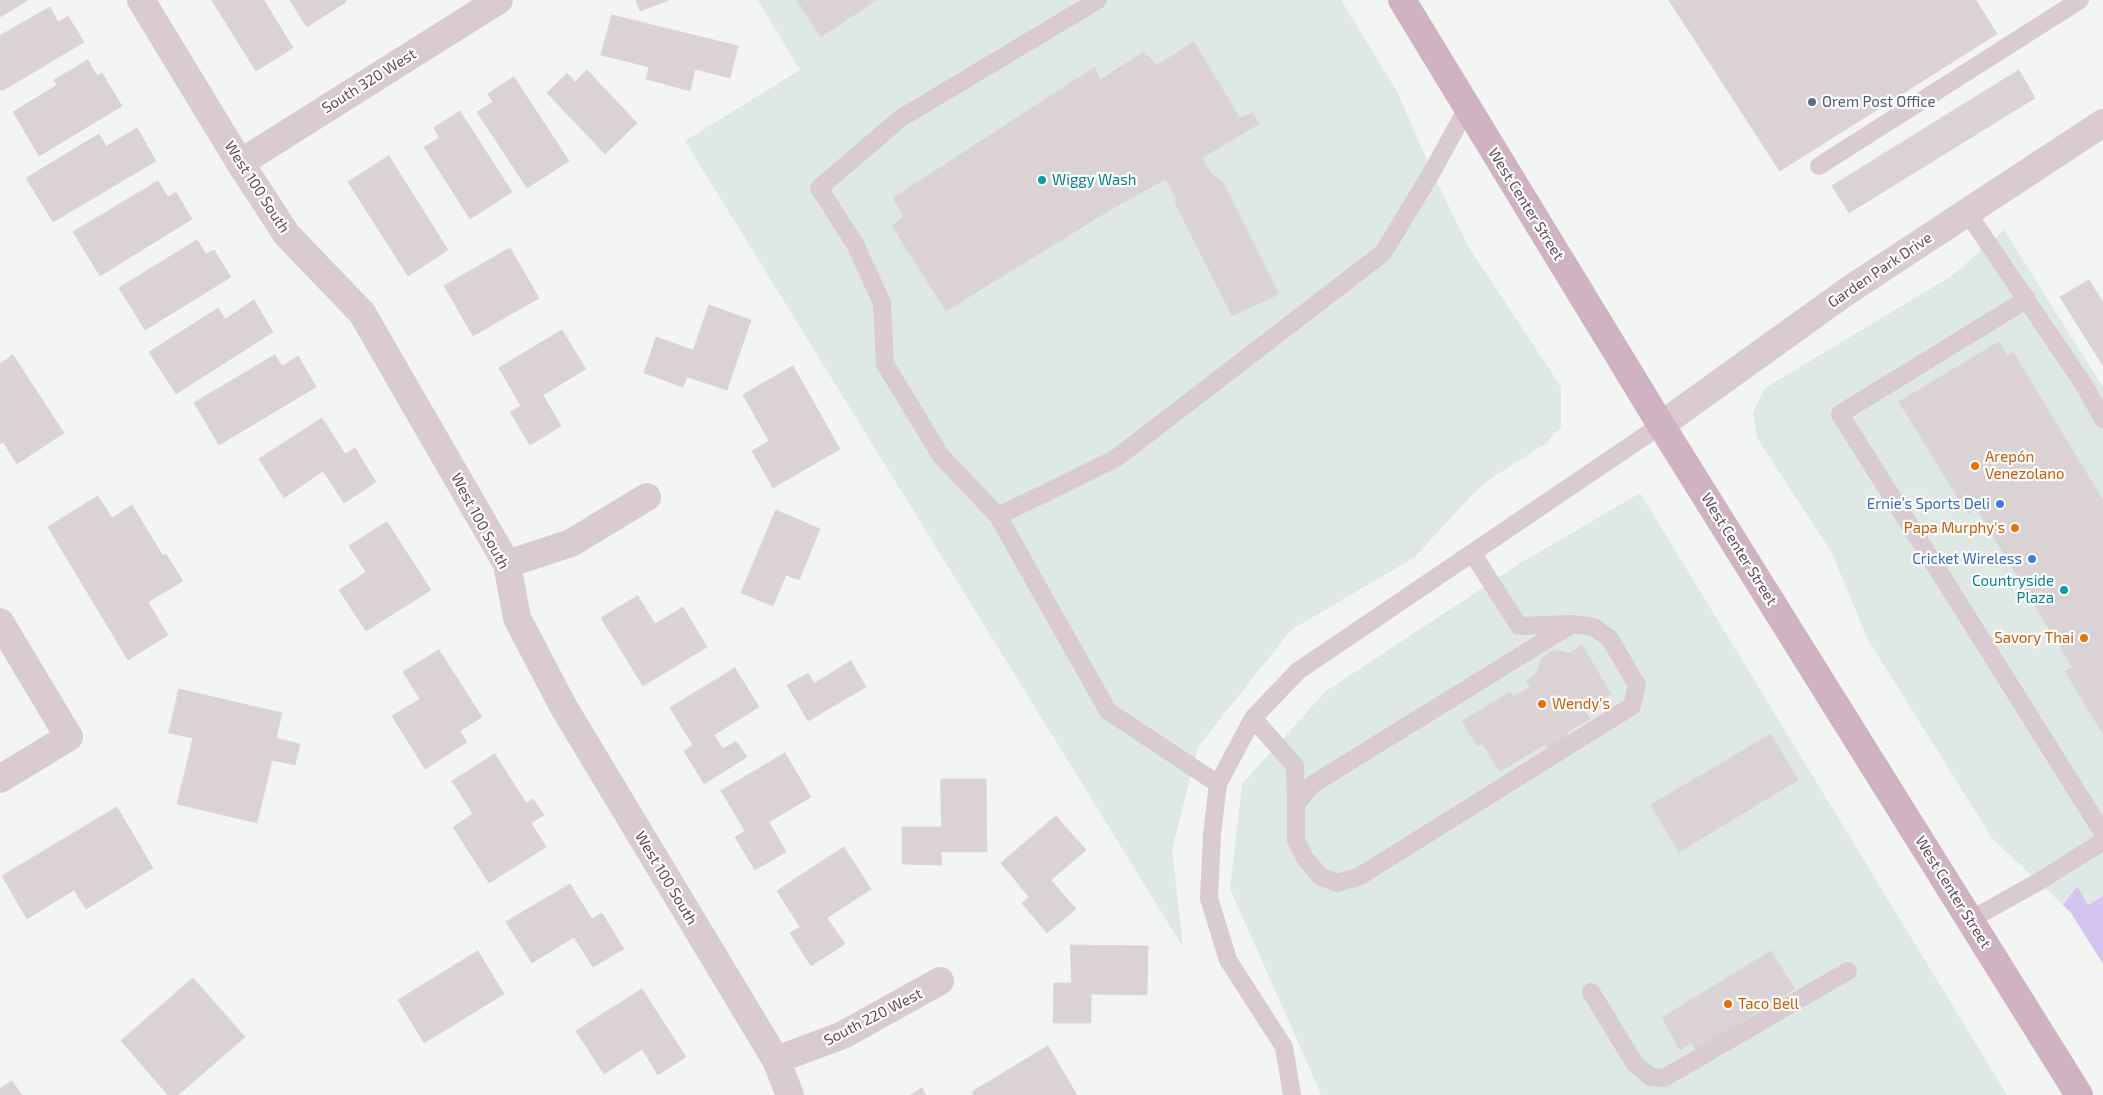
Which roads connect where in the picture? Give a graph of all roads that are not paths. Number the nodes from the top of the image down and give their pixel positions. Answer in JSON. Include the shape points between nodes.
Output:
{"nodes":[{"id":1,"x":141,"y":0,"type":"edge"},
{"id":2,"x":499,"y":0,"type":"edge"},
{"id":3,"x":1098,"y":0,"type":"edge"},
{"id":4,"x":1402,"y":0,"type":"edge"},
{"id":5,"x":2080,"y":0,"type":"edge"},
{"id":6,"x":1467,"y":108,"type":"junction"},
{"id":7,"x":2103,"y":123,"type":"edge"},
{"id":8,"x":240,"y":163,"type":"junction"},
{"id":9,"x":1819,"y":166,"type":"dead end"},
{"id":10,"x":1968,"y":212,"type":"junction"},
{"id":11,"x":2027,"y":299,"type":"junction"},
{"id":12,"x":2103,"y":418,"type":"edge"},
{"id":13,"x":1661,"y":425,"type":"junction"},
{"id":14,"x":648,"y":497,"type":"dead end"},
{"id":15,"x":998,"y":516,"type":"junction"},
{"id":16,"x":1473,"y":554,"type":"junction"},
{"id":17,"x":507,"y":564,"type":"junction"},
{"id":18,"x":0,"y":622,"type":"edge"},
{"id":19,"x":1572,"y":624,"type":"junction"},
{"id":20,"x":1253,"y":718,"type":"junction"},
{"id":21,"x":0,"y":780,"type":"edge"},
{"id":22,"x":1218,"y":784,"type":"junction"},
{"id":23,"x":1296,"y":804,"type":"junction"},
{"id":24,"x":2103,"y":833,"type":"edge"},
{"id":25,"x":2103,"y":841,"type":"edge"},
{"id":26,"x":1970,"y":920,"type":"junction"},
{"id":27,"x":1848,"y":971,"type":"dead end"},
{"id":28,"x":940,"y":982,"type":"dead end"},
{"id":29,"x":1591,"y":992,"type":"dead end"},
{"id":30,"x":776,"y":1060,"type":"junction"},
{"id":31,"x":790,"y":1095,"type":"edge"},
{"id":32,"x":1292,"y":1095,"type":"edge"},
{"id":33,"x":2079,"y":1095,"type":"edge"}],
"edges":[{"from":1,"to":8,"type":"street","name":"West 100 South"},
{"from":2,"to":8,"type":"street","name":"South 320 West"},
{"from":3,"to":15,"type":"lane","via":[[901,118],[819,188],[855,244],[882,303],[885,364],[941,456]]},
{"from":4,"to":6,"type":"main road","name":"West Center Street"},
{"from":5,"to":9,"type":"lane"},
{"from":6,"to":13,"type":"main road","name":"West Center Street"},
{"from":6,"to":15,"type":"lane","via":[[1383,253],[1115,459]]},
{"from":7,"to":10,"type":"street","name":"Garden Park Drive"},
{"from":8,"to":17,"type":"street","name":"West 100 South","via":[[287,235],[362,313]]},
{"from":10,"to":11,"type":"lane"},
{"from":10,"to":13,"type":"street","name":"Garden Park Drive","via":[[1846,292]]},
{"from":11,"to":12,"type":"lane"},
{"from":11,"to":24,"type":"lane","via":[[1840,414]]},
{"from":13,"to":16,"type":"lane"},
{"from":13,"to":26,"type":"main road","name":"West Center Street"},
{"from":14,"to":17,"type":"street","via":[[571,543]]},
{"from":15,"to":22,"type":"lane","via":[[1108,712]]},
{"from":16,"to":19,"type":"lane","via":[[1520,626]]},
{"from":16,"to":20,"type":"lane","via":[[1298,670]]},
{"from":17,"to":30,"type":"street","name":"West 100 South","via":[[517,618],[562,706]]},
{"from":18,"to":21,"type":"street","via":[[69,737]]},
{"from":19,"to":23,"type":"lane","via":[[1313,784]]},
{"from":19,"to":23,"type":"lane","via":[[1594,627],[1610,639],[1637,685],[1632,706],[1360,876],[1338,883],[1320,876],[1305,858],[1296,840]]},
{"from":20,"to":22,"type":"lane"},
{"from":20,"to":23,"type":"lane","via":[[1295,766]]},
{"from":22,"to":32,"type":"lane","via":[[1209,898],[1228,960],[1284,1047]]},
{"from":25,"to":26,"type":"lane"},
{"from":26,"to":33,"type":"main road","name":"West Center Street"},
{"from":27,"to":29,"type":"lane","via":[[1664,1078],[1651,1076],[1635,1064]]},
{"from":28,"to":30,"type":"street","name":"South 220 West","via":[[843,1035]]},
{"from":30,"to":31,"type":"street","name":"West 100 South"}]}
